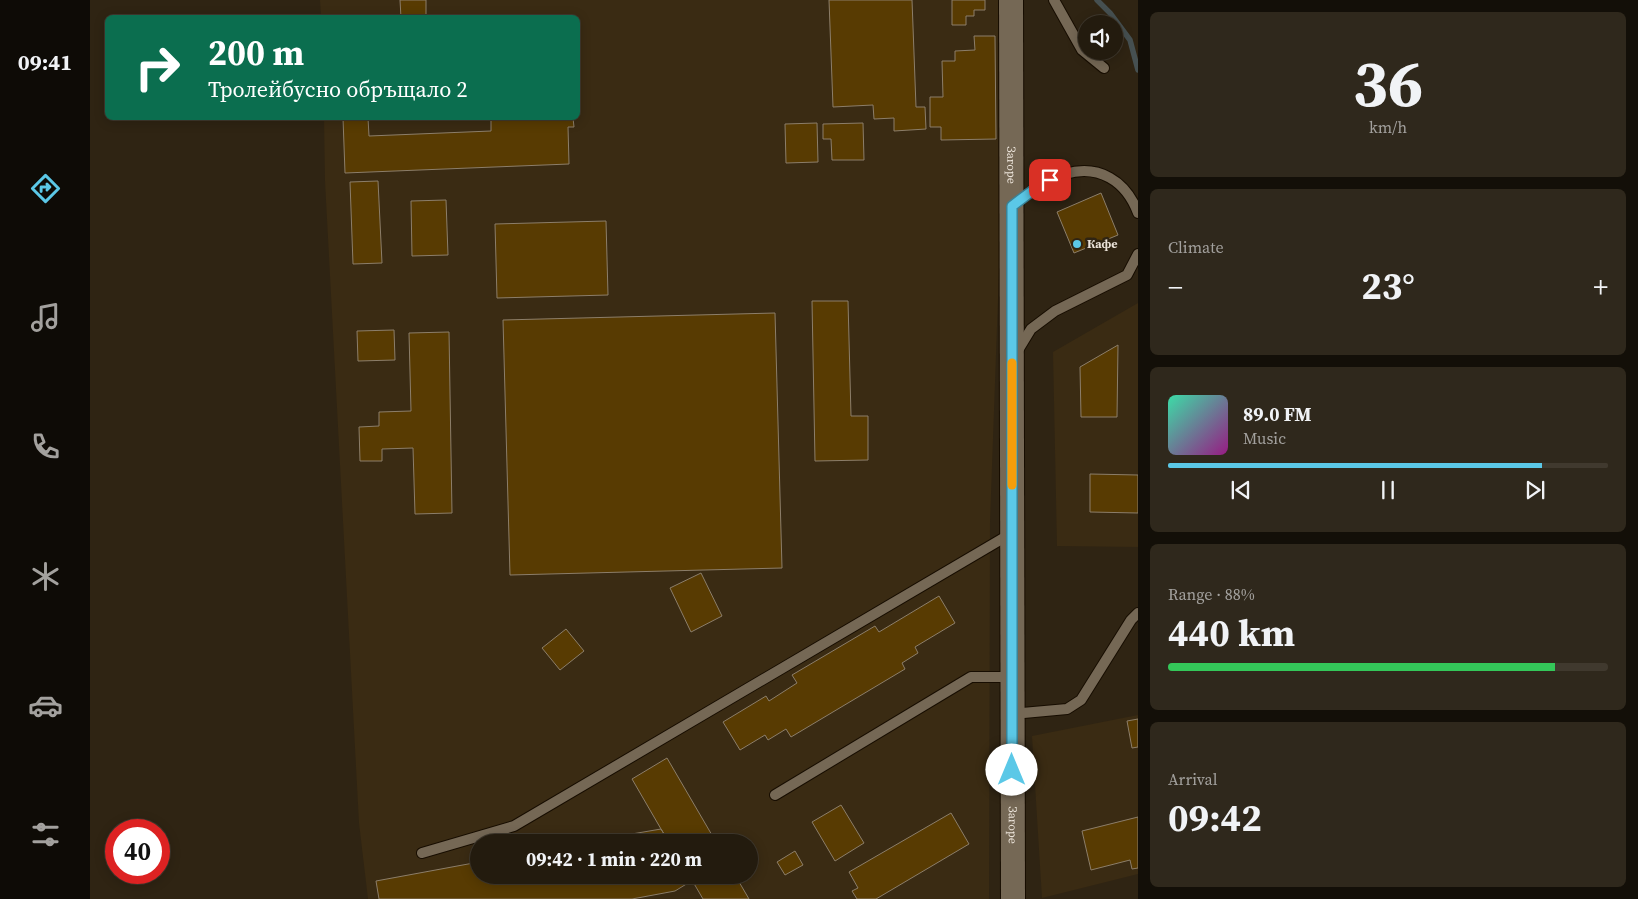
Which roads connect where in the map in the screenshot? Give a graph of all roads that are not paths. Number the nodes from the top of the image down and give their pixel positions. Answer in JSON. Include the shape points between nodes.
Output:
{"nodes":[{"id":1,"x":1011,"y":0,"type":"edge"},
{"id":2,"x":1054,"y":0,"type":"edge"},
{"id":3,"x":1104,"y":68,"type":"dead end"},
{"id":4,"x":1012,"y":206,"type":"junction"},
{"id":5,"x":1138,"y":213,"type":"edge"},
{"id":6,"x":1138,"y":254,"type":"edge"},
{"id":7,"x":1138,"y":270,"type":"edge"},
{"id":8,"x":1127,"y":275,"type":"junction"},
{"id":9,"x":1012,"y":362,"type":"junction"},
{"id":10,"x":1012,"y":533,"type":"junction"},
{"id":11,"x":1138,"y":613,"type":"edge"},
{"id":12,"x":1012,"y":677,"type":"junction"},
{"id":13,"x":1012,"y":714,"type":"junction"},
{"id":14,"x":775,"y":795,"type":"dead end"},
{"id":15,"x":422,"y":854,"type":"dead end"},
{"id":16,"x":1013,"y":899,"type":"edge"}],
"edges":[{"from":1,"to":4,"type":"street","name":"Загоре"},
{"from":2,"to":3,"type":"lane","via":[[1082,50]]},
{"from":4,"to":5,"type":"lane","via":[[1050,180],[1082,170],[1114,179],[1125,188]]},
{"from":4,"to":9,"type":"street","name":"Загоре"},
{"from":6,"to":8,"type":"lane"},
{"from":7,"to":8,"type":"lane"},
{"from":8,"to":9,"type":"lane","via":[[1055,311],[1031,329]]},
{"from":9,"to":10,"type":"street","name":"Загоре"},
{"from":10,"to":12,"type":"street","name":"Загоре"},
{"from":10,"to":15,"type":"lane","via":[[514,826]]},
{"from":11,"to":13,"type":"lane","via":[[1130,620],[1081,700],[1067,709]]},
{"from":12,"to":13,"type":"street","name":"Загоре"},
{"from":12,"to":14,"type":"lane","via":[[971,677]]},
{"from":13,"to":16,"type":"street","name":"Загоре"}]}
